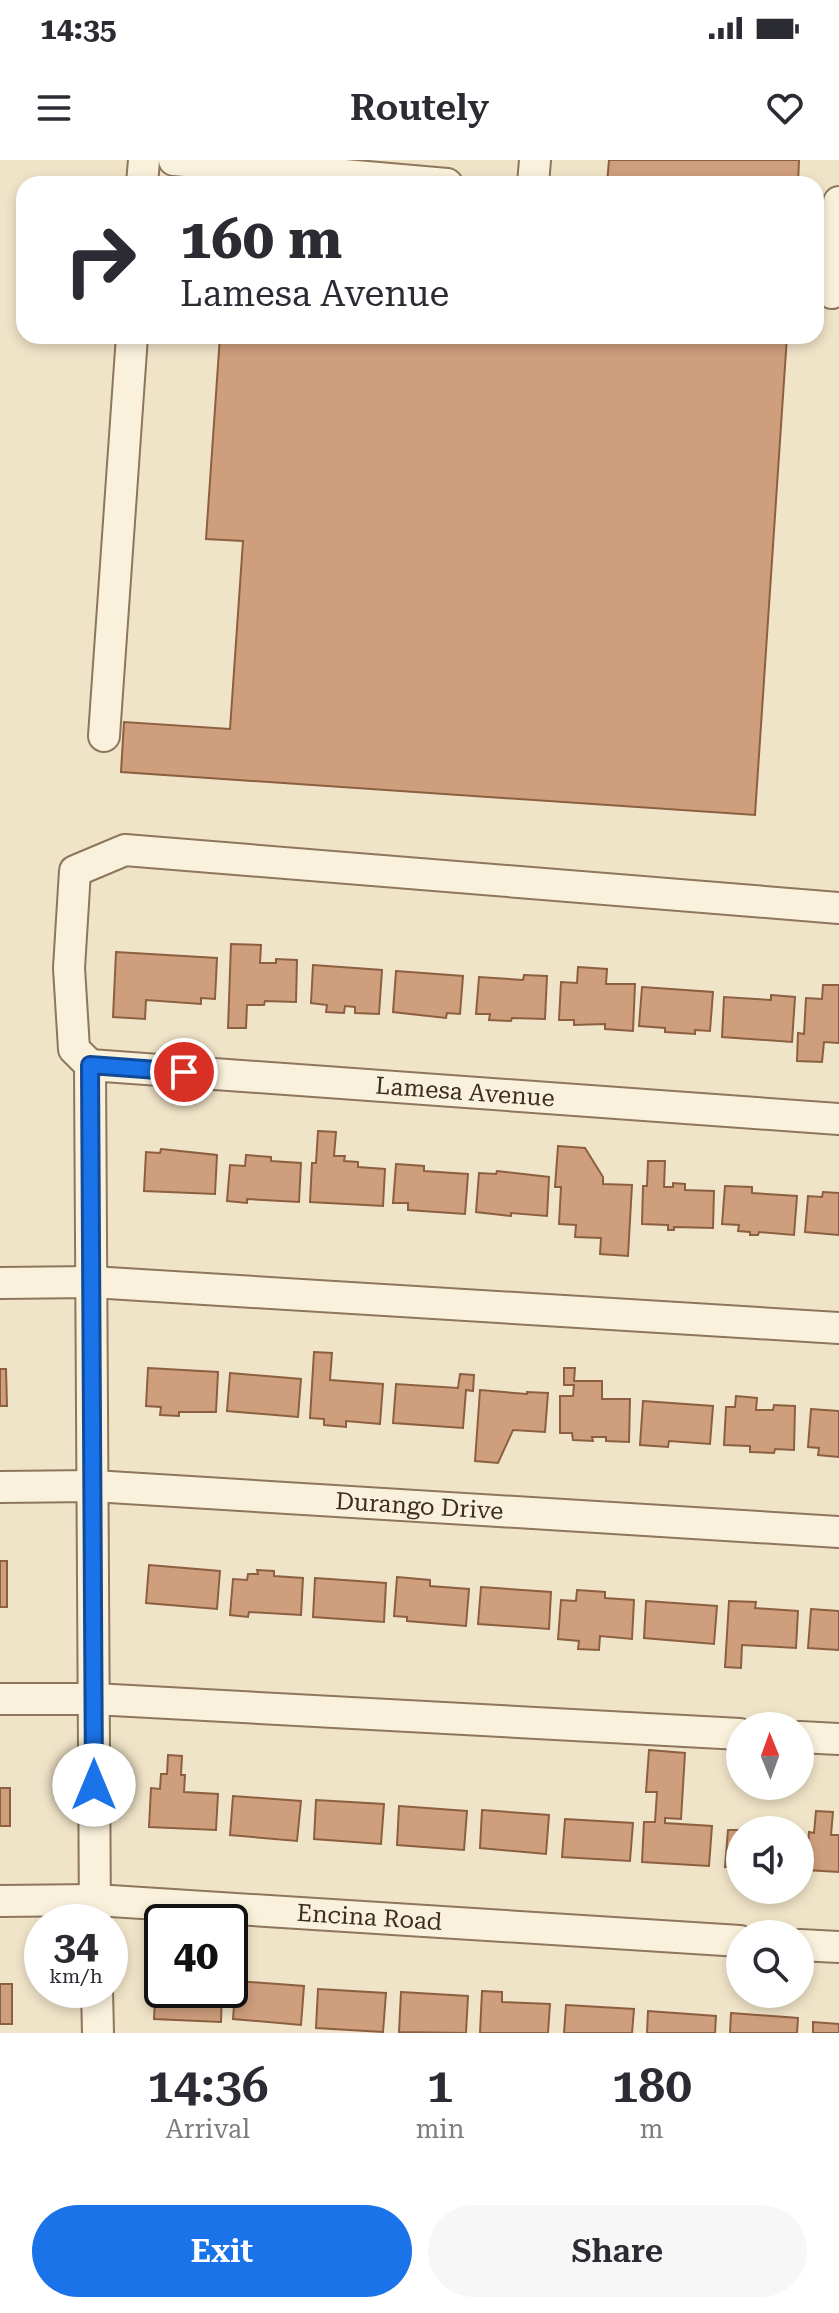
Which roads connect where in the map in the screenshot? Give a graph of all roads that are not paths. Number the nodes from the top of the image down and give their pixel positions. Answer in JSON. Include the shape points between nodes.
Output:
{"nodes":[{"id":1,"x":174,"y":160,"type":"edge"},
{"id":2,"x":356,"y":176,"type":"edge"},
{"id":3,"x":839,"y":202,"type":"edge"},
{"id":4,"x":832,"y":293,"type":"dead end"},
{"id":5,"x":131,"y":344,"type":"edge"},
{"id":6,"x":104,"y":736,"type":"dead end"},
{"id":7,"x":839,"y":908,"type":"edge"},
{"id":8,"x":90,"y":1065,"type":"junction"},
{"id":9,"x":839,"y":1119,"type":"edge"},
{"id":10,"x":92,"y":1282,"type":"junction"},
{"id":11,"x":0,"y":1283,"type":"edge"},
{"id":12,"x":839,"y":1328,"type":"edge"},
{"id":13,"x":93,"y":1486,"type":"junction"},
{"id":14,"x":0,"y":1487,"type":"edge"},
{"id":15,"x":839,"y":1532,"type":"edge"},
{"id":16,"x":0,"y":1699,"type":"edge"},
{"id":17,"x":94,"y":1699,"type":"junction"},
{"id":18,"x":726,"y":1733,"type":"edge"},
{"id":19,"x":814,"y":1738,"type":"edge"},
{"id":20,"x":839,"y":1739,"type":"edge"},
{"id":21,"x":0,"y":1901,"type":"edge"},
{"id":22,"x":28,"y":1904,"type":"edge"},
{"id":23,"x":95,"y":1904,"type":"edge"},
{"id":24,"x":128,"y":1913,"type":"edge"},
{"id":25,"x":726,"y":1940,"type":"edge"},
{"id":26,"x":814,"y":1946,"type":"edge"},
{"id":27,"x":839,"y":1947,"type":"edge"},
{"id":28,"x":97,"y":2008,"type":"edge"},
{"id":29,"x":98,"y":2033,"type":"edge"}],
"edges":[{"from":1,"to":2,"type":"street"},
{"from":3,"to":4,"type":"street"},
{"from":5,"to":6,"type":"street"},
{"from":7,"to":8,"type":"street","via":[[125,850],[75,871],[69,968],[74,1049]]},
{"from":8,"to":9,"type":"street","name":"Lamesa Avenue"},
{"from":8,"to":10,"type":"street"},
{"from":10,"to":11,"type":"street"},
{"from":10,"to":12,"type":"street"},
{"from":10,"to":13,"type":"street"},
{"from":13,"to":14,"type":"street","name":"Durango Drive"},
{"from":13,"to":15,"type":"street","name":"Durango Drive"},
{"from":13,"to":17,"type":"street"},
{"from":16,"to":17,"type":"street"},
{"from":17,"to":18,"type":"street"},
{"from":17,"to":23,"type":"street"},
{"from":19,"to":20,"type":"street"},
{"from":21,"to":22,"type":"street","name":"Encina Road"},
{"from":24,"to":25,"type":"street","name":"Encina Road"},
{"from":26,"to":27,"type":"street"},
{"from":28,"to":29,"type":"street"}]}
